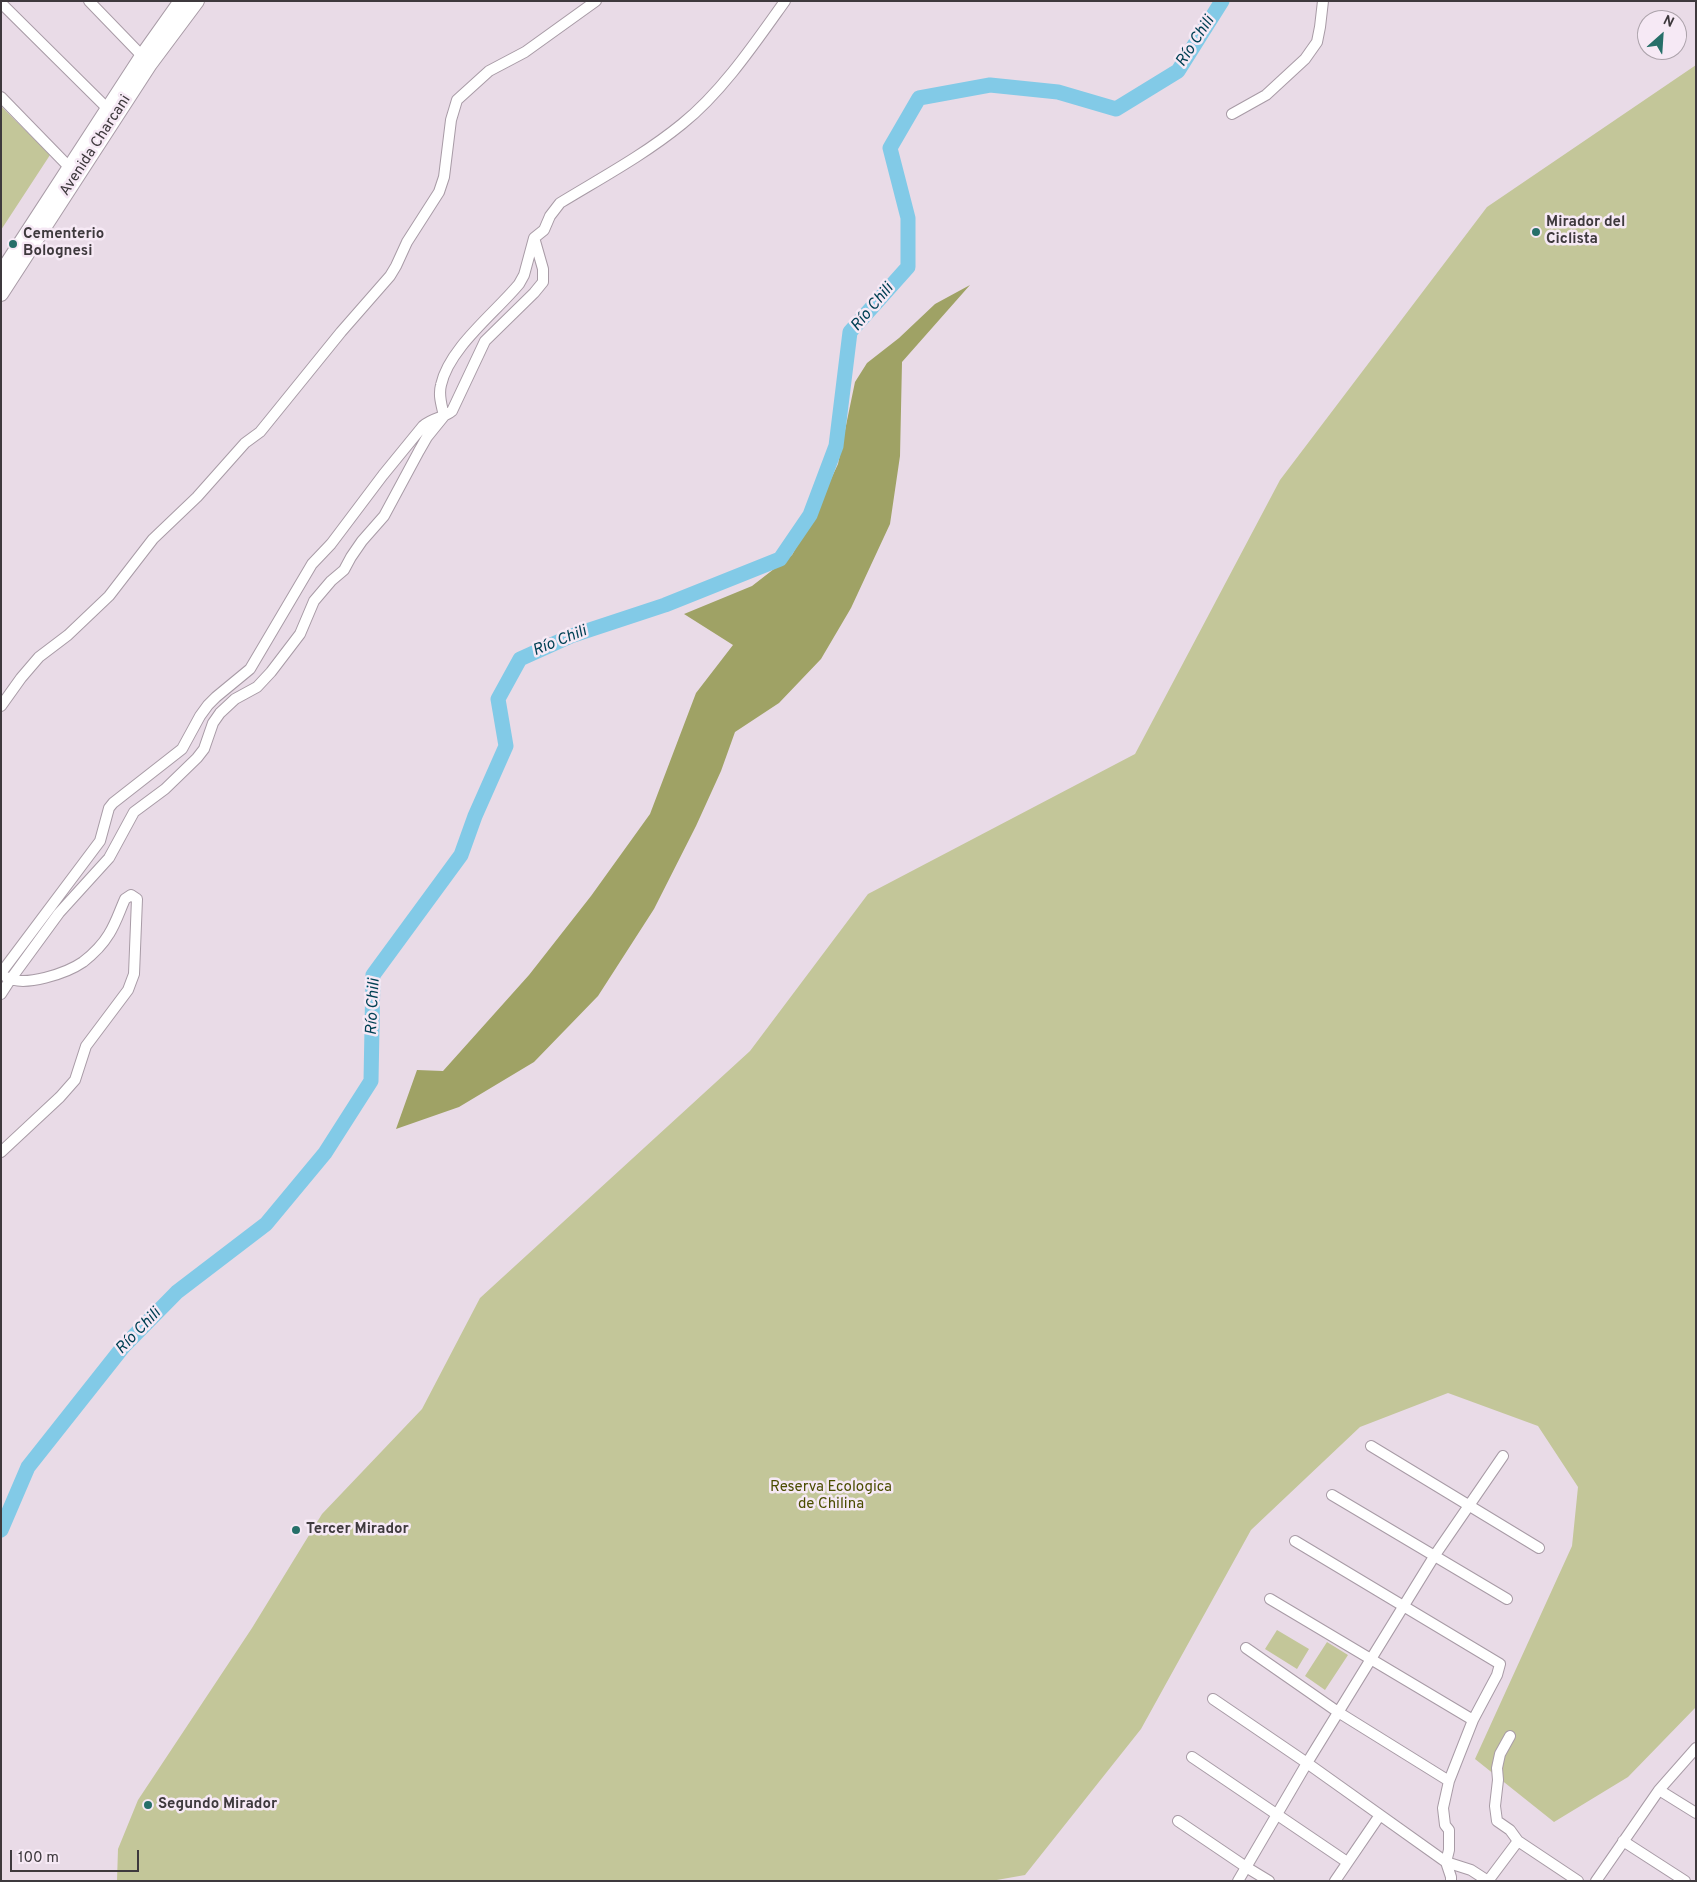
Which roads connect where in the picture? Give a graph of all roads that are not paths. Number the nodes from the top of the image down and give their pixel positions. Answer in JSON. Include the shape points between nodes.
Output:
{"nodes":[{"id":1,"x":88,"y":1,"type":"edge"},
{"id":2,"x":596,"y":1,"type":"edge"},
{"id":3,"x":785,"y":1,"type":"edge"},
{"id":4,"x":1323,"y":1,"type":"edge"},
{"id":5,"x":1,"y":2,"type":"edge"},
{"id":6,"x":185,"y":3,"type":"edge"},
{"id":7,"x":146,"y":60,"type":"junction"},
{"id":8,"x":1,"y":97,"type":"edge"},
{"id":9,"x":111,"y":113,"type":"junction"},
{"id":10,"x":1232,"y":114,"type":"dead end"},
{"id":11,"x":73,"y":171,"type":"junction"},
{"id":12,"x":534,"y":238,"type":"junction"},
{"id":13,"x":1,"y":273,"type":"edge"},
{"id":14,"x":1,"y":294,"type":"edge"},
{"id":15,"x":444,"y":416,"type":"junction"},
{"id":16,"x":1,"y":706,"type":"edge"},
{"id":17,"x":4,"y":976,"type":"edge"},
{"id":18,"x":1,"y":994,"type":"edge"},
{"id":19,"x":1,"y":1152,"type":"edge"},
{"id":20,"x":1371,"y":1446,"type":"dead end"},
{"id":21,"x":1504,"y":1456,"type":"dead end"},
{"id":22,"x":1332,"y":1495,"type":"dead end"},
{"id":23,"x":1470,"y":1506,"type":"junction"},
{"id":24,"x":1295,"y":1541,"type":"dead end"},
{"id":25,"x":1539,"y":1548,"type":"dead end"},
{"id":26,"x":1435,"y":1556,"type":"junction"},
{"id":27,"x":1270,"y":1598,"type":"dead end"},
{"id":28,"x":1507,"y":1599,"type":"dead end"},
{"id":29,"x":1404,"y":1606,"type":"junction"},
{"id":30,"x":1246,"y":1648,"type":"dead end"},
{"id":31,"x":1371,"y":1660,"type":"junction"},
{"id":32,"x":1213,"y":1699,"type":"dead end"},
{"id":33,"x":1338,"y":1712,"type":"junction"},
{"id":34,"x":1473,"y":1720,"type":"junction"},
{"id":35,"x":1510,"y":1736,"type":"dead end"},
{"id":36,"x":1696,"y":1748,"type":"edge"},
{"id":37,"x":1192,"y":1757,"type":"dead end"},
{"id":38,"x":1307,"y":1763,"type":"junction"},
{"id":39,"x":1449,"y":1781,"type":"junction"},
{"id":40,"x":1659,"y":1790,"type":"junction"},
{"id":41,"x":1696,"y":1813,"type":"edge"},
{"id":42,"x":1380,"y":1815,"type":"junction"},
{"id":43,"x":1277,"y":1816,"type":"junction"},
{"id":44,"x":1178,"y":1821,"type":"dead end"},
{"id":45,"x":1518,"y":1841,"type":"junction"},
{"id":46,"x":1624,"y":1841,"type":"junction"},
{"id":47,"x":1347,"y":1862,"type":"junction"},
{"id":48,"x":1446,"y":1862,"type":"junction"},
{"id":49,"x":1246,"y":1867,"type":"junction"},
{"id":50,"x":1238,"y":1881,"type":"edge"},
{"id":51,"x":1269,"y":1881,"type":"edge"},
{"id":52,"x":1335,"y":1881,"type":"edge"},
{"id":53,"x":1451,"y":1881,"type":"edge"},
{"id":54,"x":1488,"y":1881,"type":"edge"},
{"id":55,"x":1578,"y":1881,"type":"edge"},
{"id":56,"x":1596,"y":1881,"type":"edge"},
{"id":57,"x":1684,"y":1881,"type":"edge"}],
"edges":[{"from":1,"to":7,"type":"street"},
{"from":2,"to":16,"type":"street","via":[[526,52],[489,71],[457,100],[440,192],[407,242],[390,276],[260,432],[245,443],[197,497],[152,539],[109,596],[39,657]]},
{"from":3,"to":12,"type":"street","via":[[746,54],[696,111],[658,142],[560,203],[544,230]]},
{"from":4,"to":10,"type":"street","via":[[1317,42],[1305,59],[1266,95]]},
{"from":5,"to":9,"type":"street"},
{"from":6,"to":7,"type":"main road","name":"Avenida Charcani"},
{"from":7,"to":9,"type":"main road","name":"Avenida Charcani"},
{"from":8,"to":11,"type":"street"},
{"from":9,"to":11,"type":"main road","name":"Avenida Charcani"},
{"from":11,"to":13,"type":"main road","name":"Avenida Charcani"},
{"from":11,"to":14,"type":"main road","name":"Avenida Charcani"},
{"from":12,"to":15,"type":"street","via":[[519,284],[469,337],[445,374],[440,394]]},
{"from":12,"to":15,"type":"street","via":[[543,269],[543,282],[485,341],[452,411]]},
{"from":15,"to":17,"type":"street","via":[[423,444],[384,516],[362,541],[344,570],[314,601],[300,634],[271,672],[257,687],[220,713],[197,758],[165,789],[134,812],[108,858]]},
{"from":15,"to":17,"type":"street","via":[[436,417],[423,426],[316,559],[256,661],[208,705],[182,750],[109,808],[100,841]]},
{"from":17,"to":18,"type":"street"},
{"from":17,"to":19,"type":"street","via":[[23,982],[40,980],[82,962],[109,934],[125,898],[131,895],[137,899],[134,974],[128,990],[86,1046],[75,1080]]},
{"from":20,"to":23,"type":"street"},
{"from":21,"to":23,"type":"street"},
{"from":22,"to":26,"type":"street"},
{"from":23,"to":25,"type":"street"},
{"from":23,"to":26,"type":"street"},
{"from":24,"to":29,"type":"street"},
{"from":26,"to":28,"type":"street"},
{"from":26,"to":29,"type":"street"},
{"from":27,"to":31,"type":"street"},
{"from":29,"to":31,"type":"street"},
{"from":29,"to":34,"type":"street","via":[[1500,1664]]},
{"from":30,"to":33,"type":"street"},
{"from":31,"to":33,"type":"street"},
{"from":31,"to":34,"type":"street"},
{"from":32,"to":38,"type":"street"},
{"from":33,"to":38,"type":"street"},
{"from":33,"to":39,"type":"street"},
{"from":34,"to":39,"type":"street"},
{"from":35,"to":45,"type":"street","via":[[1496,1768],[1495,1806],[1498,1821]]},
{"from":36,"to":40,"type":"street"},
{"from":37,"to":43,"type":"street"},
{"from":38,"to":42,"type":"street"},
{"from":38,"to":43,"type":"street"},
{"from":39,"to":48,"type":"street","via":[[1442,1808],[1450,1838]]},
{"from":40,"to":41,"type":"street"},
{"from":40,"to":46,"type":"street"},
{"from":42,"to":47,"type":"street"},
{"from":42,"to":48,"type":"street"},
{"from":43,"to":47,"type":"street"},
{"from":43,"to":49,"type":"street"},
{"from":44,"to":49,"type":"street"},
{"from":45,"to":54,"type":"street"},
{"from":45,"to":55,"type":"street"},
{"from":46,"to":56,"type":"street"},
{"from":46,"to":57,"type":"street"},
{"from":47,"to":52,"type":"street"},
{"from":48,"to":53,"type":"street"},
{"from":48,"to":54,"type":"street","via":[[1471,1870]]},
{"from":49,"to":50,"type":"street"},
{"from":49,"to":51,"type":"street"}]}
